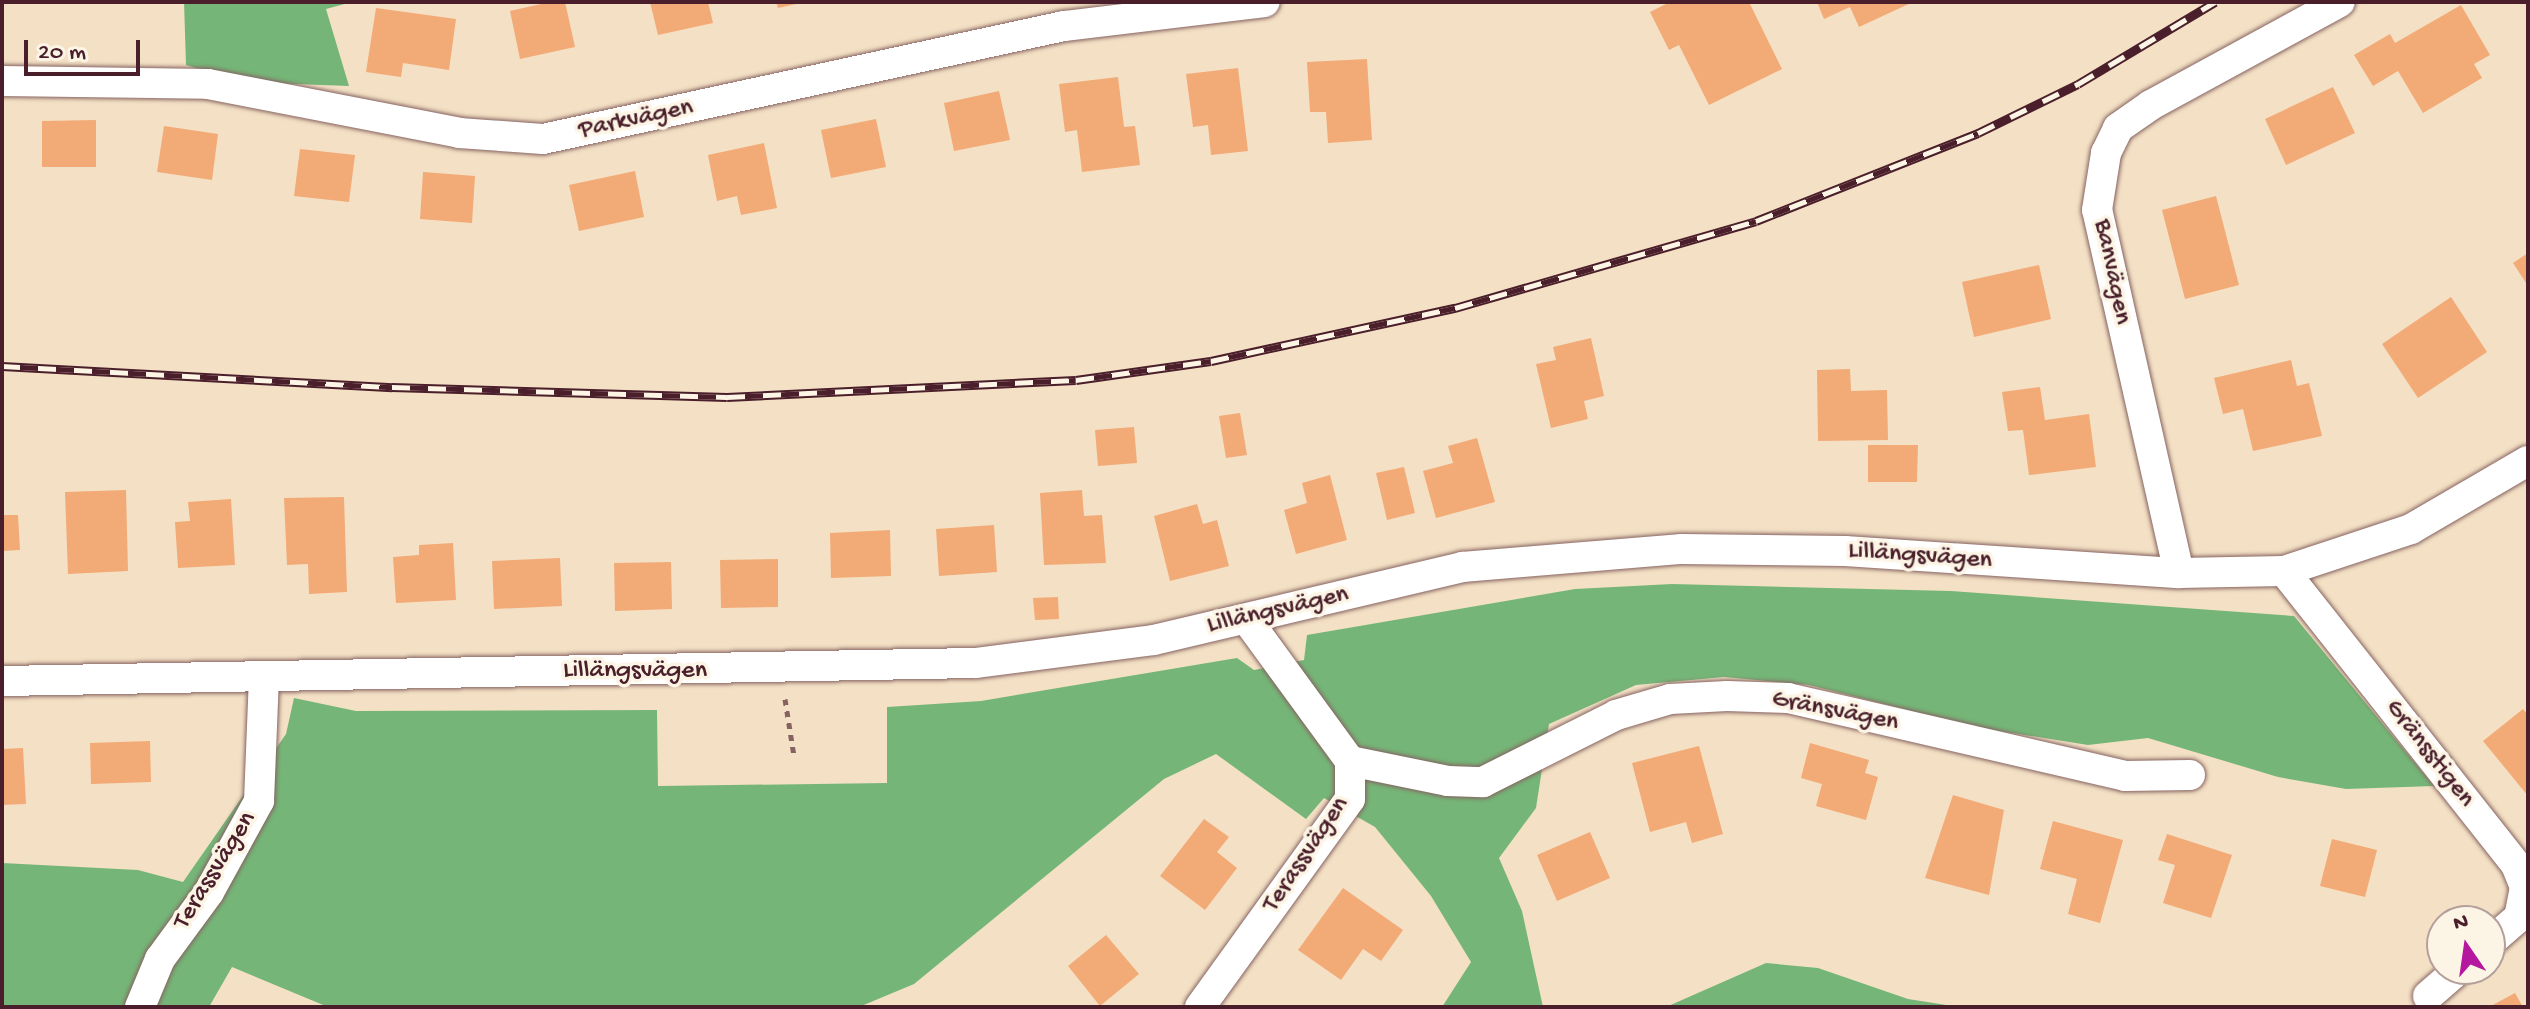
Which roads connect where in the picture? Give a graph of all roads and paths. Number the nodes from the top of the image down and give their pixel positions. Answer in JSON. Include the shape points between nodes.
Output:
{"nodes":[{"id":1,"x":1265,"y":2,"type":"edge"},
{"id":2,"x":2340,"y":2,"type":"edge"},
{"id":3,"x":2,"y":81,"type":"edge"},
{"id":4,"x":2528,"y":461,"type":"edge"},
{"id":5,"x":2284,"y":571,"type":"junction"},
{"id":6,"x":2179,"y":573,"type":"junction"},
{"id":7,"x":1247,"y":620,"type":"junction"},
{"id":8,"x":780,"y":671,"type":"junction"},
{"id":9,"x":264,"y":678,"type":"junction"},
{"id":10,"x":2,"y":681,"type":"edge"},
{"id":11,"x":794,"y":756,"type":"dead end"},
{"id":12,"x":1350,"y":761,"type":"junction"},
{"id":13,"x":2190,"y":775,"type":"dead end"},
{"id":14,"x":2506,"y":928,"type":"edge"},
{"id":15,"x":2441,"y":985,"type":"edge"},
{"id":16,"x":2428,"y":996,"type":"dead end"},
{"id":17,"x":140,"y":1007,"type":"edge"},
{"id":18,"x":1200,"y":1007,"type":"edge"}],
"edges":[{"from":1,"to":3,"type":"street","name":"Parkvägen","via":[[1064,26],[543,139],[459,133],[208,84]]},
{"from":2,"to":6,"type":"street","name":"Banvägen","via":[[2151,105],[2118,128],[2106,153],[2097,210]]},
{"from":4,"to":5,"type":"street","name":"Lillängsvägen","via":[[2411,529]]},
{"from":5,"to":6,"type":"street","name":"Lillängsvägen"},
{"from":5,"to":14,"type":"street","name":"Gränsstigen","via":[[2516,865],[2525,887],[2519,917]]},
{"from":6,"to":7,"type":"street","name":"Lillängsvägen","via":[[1845,551],[1682,549],[1462,567]]},
{"from":7,"to":8,"type":"street","name":"Lillängsvägen","via":[[1154,640],[989,662]]},
{"from":7,"to":12,"type":"street","name":"Terassvägen"},
{"from":8,"to":9,"type":"street","name":"Lillängsvägen"},
{"from":8,"to":11,"type":"path"},
{"from":9,"to":10,"type":"street","name":"Lillängsvägen"},
{"from":9,"to":17,"type":"street","name":"Terassvägen","via":[[259,801],[209,892],[160,959]]},
{"from":12,"to":13,"type":"street","name":"Gränsvägen","via":[[1448,781],[1483,782],[1616,715],[1670,699],[1727,696],[1788,698],[2125,776]]},
{"from":12,"to":18,"type":"street","name":"Terassvägen","via":[[1350,799]]},
{"from":15,"to":16,"type":"street"}]}
